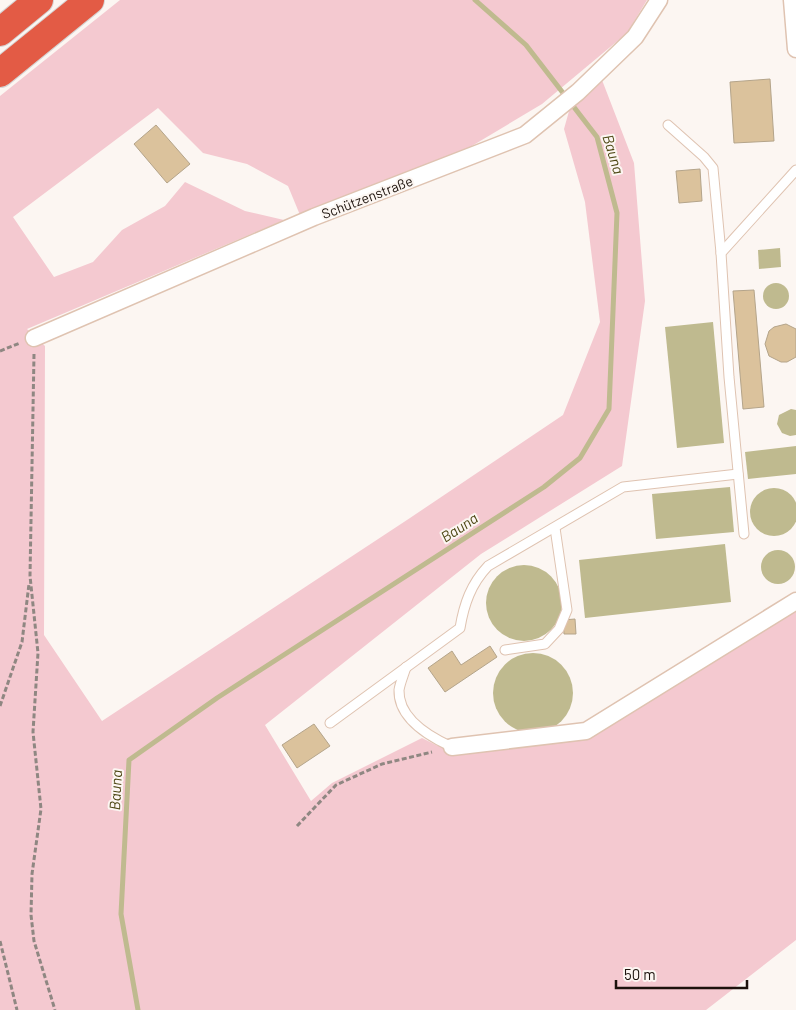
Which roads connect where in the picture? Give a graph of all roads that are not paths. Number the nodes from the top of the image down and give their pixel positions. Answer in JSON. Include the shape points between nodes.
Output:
{"nodes":[{"id":1,"x":39,"y":0,"type":"edge"},
{"id":2,"x":90,"y":0,"type":"edge"},
{"id":3,"x":659,"y":0,"type":"edge"},
{"id":4,"x":792,"y":0,"type":"edge"},
{"id":5,"x":0,"y":32,"type":"edge"},
{"id":6,"x":796,"y":49,"type":"edge"},
{"id":7,"x":0,"y":73,"type":"edge"},
{"id":8,"x":668,"y":125,"type":"dead end"},
{"id":9,"x":796,"y":170,"type":"edge"},
{"id":10,"x":722,"y":253,"type":"junction"},
{"id":11,"x":34,"y":338,"type":"road end"},
{"id":12,"x":738,"y":474,"type":"junction"},
{"id":13,"x":555,"y":528,"type":"junction"},
{"id":14,"x":744,"y":534,"type":"dead end"},
{"id":15,"x":796,"y":601,"type":"edge"},
{"id":16,"x":505,"y":650,"type":"dead end"},
{"id":17,"x":406,"y":667,"type":"junction"},
{"id":18,"x":330,"y":723,"type":"dead end"},
{"id":19,"x":452,"y":747,"type":"joint"}],
"edges":[{"from":1,"to":5,"type":"highway"},
{"from":2,"to":7,"type":"highway"},
{"from":3,"to":11,"type":"street","name":"Schützenstraße","via":[[635,37],[578,92],[525,135],[314,217]]},
{"from":4,"to":6,"type":"street"},
{"from":8,"to":10,"type":"lane","via":[[713,168]]},
{"from":9,"to":10,"type":"lane"},
{"from":10,"to":12,"type":"lane"},
{"from":12,"to":13,"type":"lane","via":[[623,487]]},
{"from":12,"to":14,"type":"lane"},
{"from":13,"to":16,"type":"lane","via":[[568,610],[559,629],[545,644]]},
{"from":13,"to":17,"type":"lane","via":[[488,566],[470,590],[460,628]]},
{"from":15,"to":19,"type":"street","via":[[586,731]]},
{"from":17,"to":18,"type":"lane"},
{"from":17,"to":19,"type":"lane","via":[[399,690],[404,709],[425,734]]}]}
